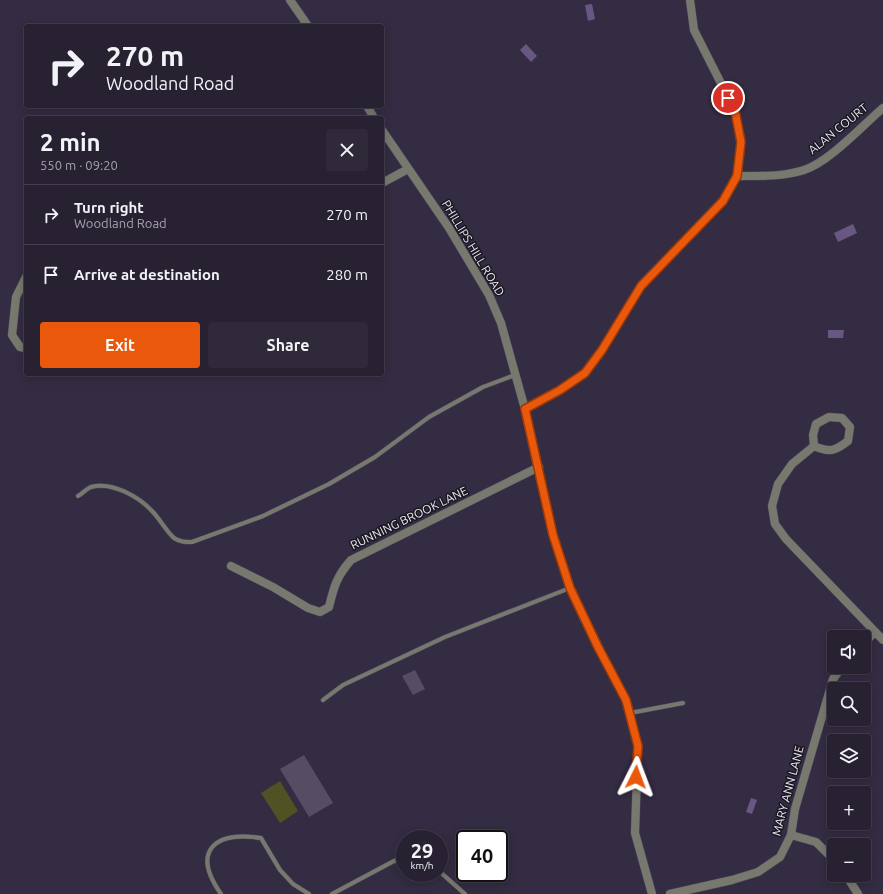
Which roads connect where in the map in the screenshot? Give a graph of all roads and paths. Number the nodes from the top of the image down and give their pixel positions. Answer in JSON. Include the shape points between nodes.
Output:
{"nodes":[{"id":1,"x":290,"y":0,"type":"edge"},
{"id":2,"x":690,"y":0,"type":"edge"},
{"id":3,"x":307,"y":24,"type":"edge"},
{"id":4,"x":882,"y":110,"type":"edge"},
{"id":5,"x":384,"y":133,"type":"edge"},
{"id":6,"x":408,"y":169,"type":"junction"},
{"id":7,"x":737,"y":176,"type":"junction"},
{"id":8,"x":384,"y":182,"type":"edge"},
{"id":9,"x":24,"y":281,"type":"edge"},
{"id":10,"x":24,"y":348,"type":"edge"},
{"id":11,"x":516,"y":375,"type":"junction"},
{"id":12,"x":525,"y":409,"type":"junction"},
{"id":13,"x":814,"y":446,"type":"junction"},
{"id":14,"x":538,"y":467,"type":"junction"},
{"id":15,"x":78,"y":496,"type":"dead end"},
{"id":16,"x":231,"y":566,"type":"dead end"},
{"id":17,"x":570,"y":588,"type":"junction"},
{"id":18,"x":875,"y":632,"type":"junction"},
{"id":19,"x":871,"y":636,"type":"edge"},
{"id":20,"x":883,"y":640,"type":"edge"},
{"id":21,"x":836,"y":674,"type":"edge"},
{"id":22,"x":324,"y":700,"type":"dead end"},
{"id":23,"x":683,"y":703,"type":"dead end"},
{"id":24,"x":630,"y":713,"type":"junction"},
{"id":25,"x":791,"y":835,"type":"junction"},
{"id":26,"x":827,"y":853,"type":"edge"},
{"id":27,"x":396,"y":860,"type":"edge"},
{"id":28,"x":448,"y":879,"type":"edge"},
{"id":29,"x":850,"y":882,"type":"edge"},
{"id":30,"x":221,"y":894,"type":"edge"},
{"id":31,"x":309,"y":894,"type":"edge"},
{"id":32,"x":332,"y":894,"type":"edge"},
{"id":33,"x":465,"y":894,"type":"edge"},
{"id":34,"x":652,"y":894,"type":"edge"},
{"id":35,"x":670,"y":894,"type":"edge"},
{"id":36,"x":858,"y":894,"type":"edge"}],
"edges":[{"from":1,"to":3,"type":"street"},
{"from":2,"to":7,"type":"street","via":[[694,30],[735,111],[741,142]]},
{"from":4,"to":7,"type":"street","name":"ALAN COURT","via":[[829,154],[805,170],[780,175]]},
{"from":5,"to":6,"type":"street","name":"PHILLIPS HILL ROAD"},
{"from":6,"to":8,"type":"street"},
{"from":6,"to":11,"type":"street","name":"PHILLIPS HILL ROAD","via":[[449,228],[489,295],[501,323]]},
{"from":7,"to":12,"type":"street","via":[[723,201],[641,286],[585,373]]},
{"from":9,"to":10,"type":"street","via":[[16,297],[12,335],[20,347]]},
{"from":11,"to":12,"type":"street","name":"PHILLIPS HILL ROAD"},
{"from":11,"to":15,"type":"lane","via":[[483,387],[429,417],[375,457],[329,484],[274,511],[192,542],[182,542],[174,538],[145,504],[126,492],[112,488],[90,488]]},
{"from":12,"to":14,"type":"street","name":"PHILLIPS HILL ROAD"},
{"from":13,"to":13,"type":"street","via":[[816,424],[829,417],[842,418],[850,427],[848,441],[837,449],[825,451]]},
{"from":13,"to":18,"type":"street","via":[[792,464],[778,484],[772,506],[774,524]]},
{"from":14,"to":16,"type":"street","name":"RUNNING BROOK LANE","via":[[351,560],[339,574],[329,607],[320,612]]},
{"from":14,"to":17,"type":"street","name":"PHILLIPS HILL ROAD","via":[[553,535]]},
{"from":17,"to":22,"type":"lane","via":[[445,637],[343,685]]},
{"from":17,"to":24,"type":"street","name":"PHILLIPS HILL ROAD","via":[[626,700]]},
{"from":18,"to":19,"type":"street"},
{"from":18,"to":20,"type":"street"},
{"from":21,"to":25,"type":"street","name":"MARY ANN LANE","via":[[820,718],[795,809]]},
{"from":23,"to":24,"type":"lane"},
{"from":24,"to":34,"type":"street","name":"PHILLIPS HILL ROAD","via":[[638,746],[635,833]]},
{"from":25,"to":26,"type":"street","via":[[816,842]]},
{"from":25,"to":35,"type":"street","name":"MARY ANN LANE","via":[[780,857],[758,872]]},
{"from":27,"to":32,"type":"lane"},
{"from":28,"to":33,"type":"lane"},
{"from":29,"to":36,"type":"street"},
{"from":30,"to":31,"type":"lane","via":[[207,865],[207,853],[215,843],[228,838],[249,836],[261,838],[280,870],[293,884]]}]}
